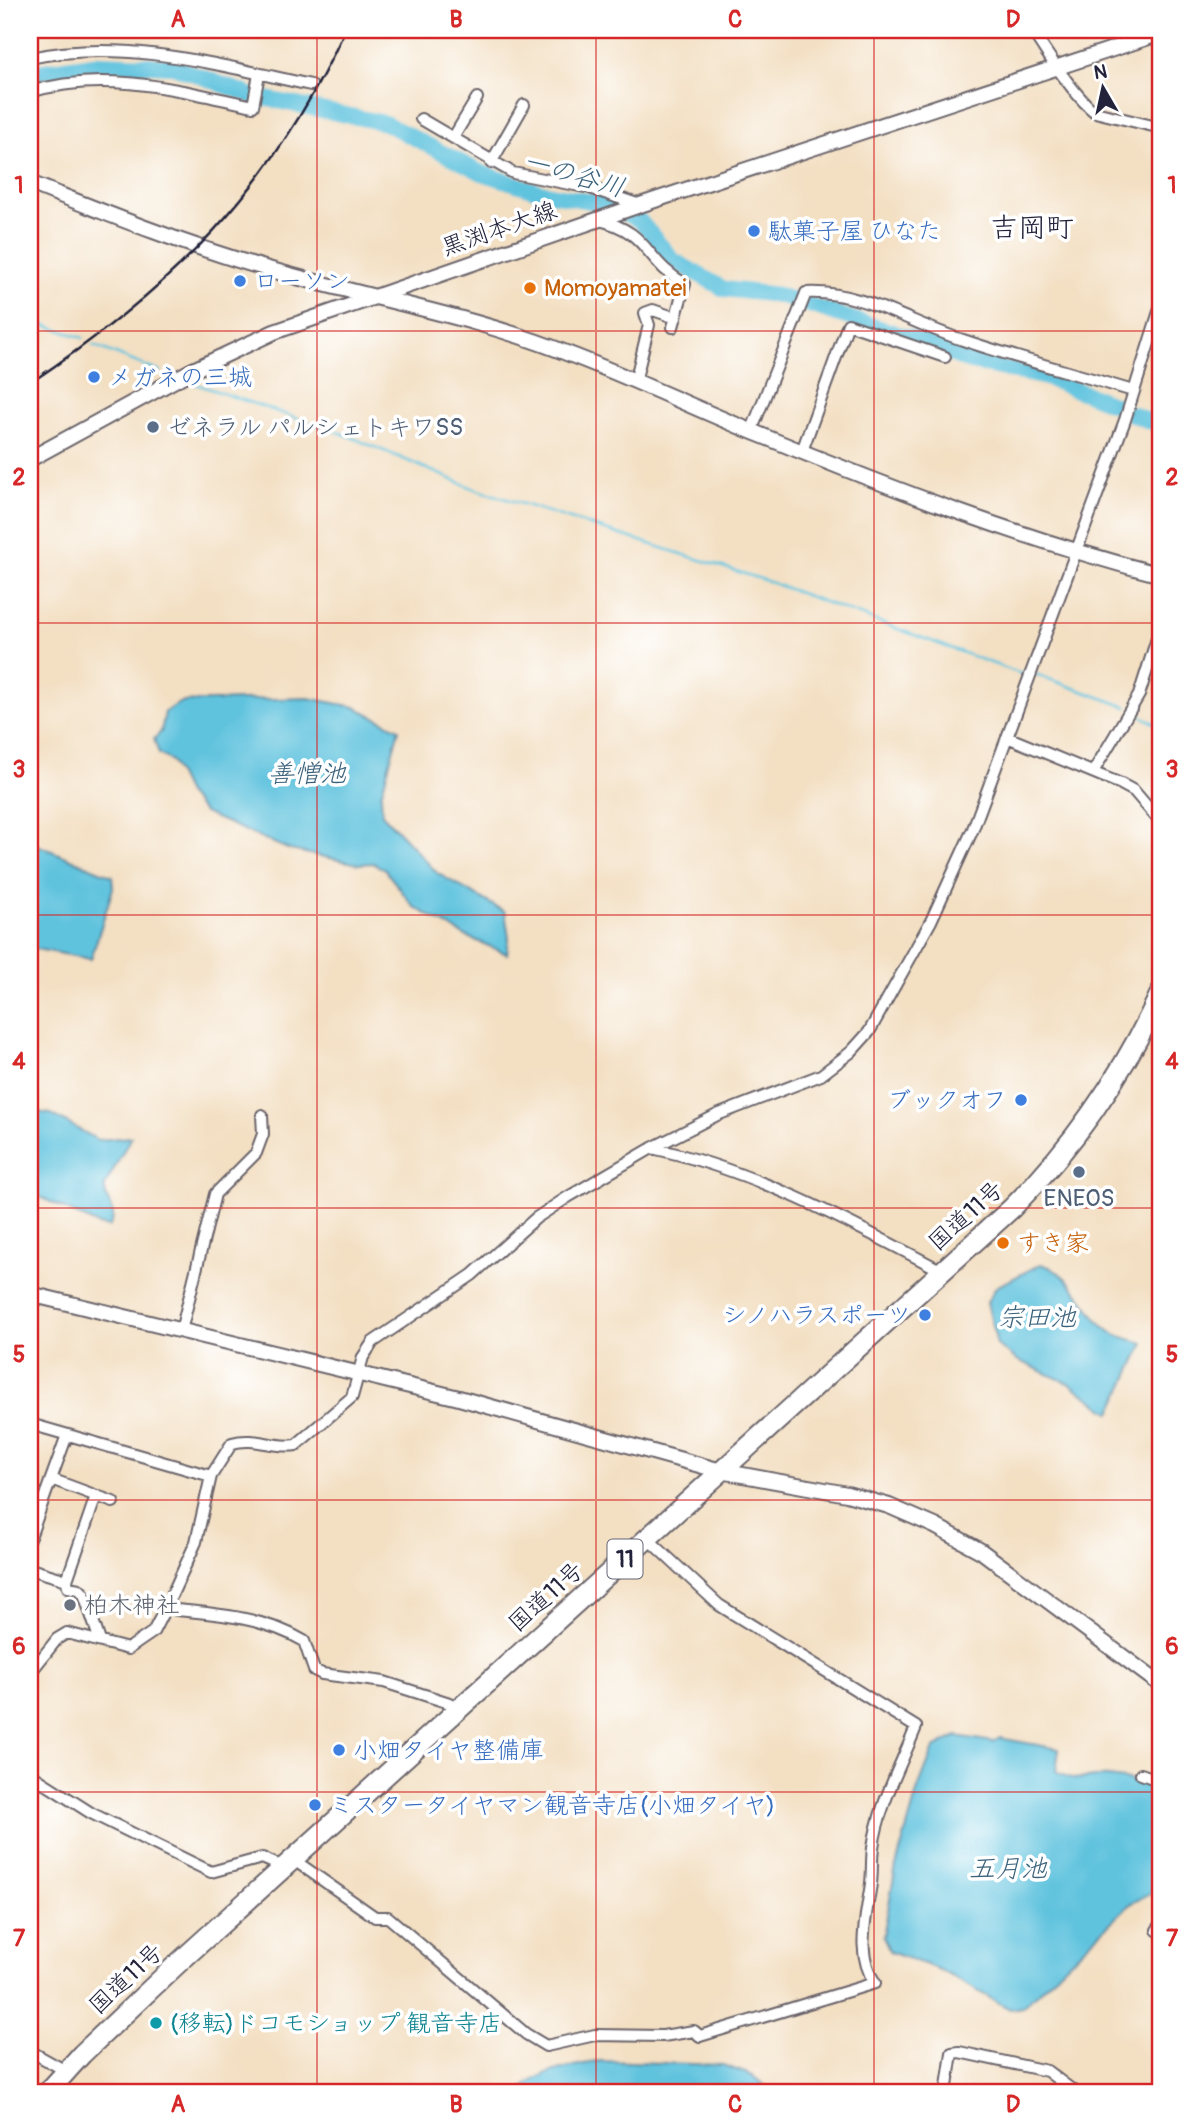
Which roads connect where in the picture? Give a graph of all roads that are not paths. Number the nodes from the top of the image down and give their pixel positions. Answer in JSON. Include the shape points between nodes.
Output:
{"nodes":[{"id":1,"x":1032,"y":30,"type":"edge"},
{"id":2,"x":1161,"y":33,"type":"edge"},
{"id":3,"x":30,"y":58,"type":"edge"},
{"id":4,"x":1059,"y":66,"type":"junction"},
{"id":5,"x":259,"y":74,"type":"junction"},
{"id":6,"x":311,"y":85,"type":"dead end"},
{"id":7,"x":30,"y":92,"type":"edge"},
{"id":8,"x":477,"y":97,"type":"dead end"},
{"id":9,"x":524,"y":105,"type":"dead end"},
{"id":10,"x":421,"y":120,"type":"dead end"},
{"id":11,"x":1161,"y":128,"type":"edge"},
{"id":12,"x":453,"y":138,"type":"junction"},
{"id":13,"x":491,"y":163,"type":"junction"},
{"id":14,"x":30,"y":183,"type":"edge"},
{"id":15,"x":640,"y":205,"type":"junction"},
{"id":16,"x":596,"y":220,"type":"junction"},
{"id":17,"x":369,"y":298,"type":"junction"},
{"id":18,"x":1161,"y":305,"type":"edge"},
{"id":19,"x":945,"y":357,"type":"dead end"},
{"id":20,"x":635,"y":382,"type":"junction"},
{"id":21,"x":1133,"y":391,"type":"junction"},
{"id":22,"x":751,"y":432,"type":"junction"},
{"id":23,"x":802,"y":451,"type":"junction"},
{"id":24,"x":30,"y":459,"type":"edge"},
{"id":25,"x":1076,"y":553,"type":"junction"},
{"id":26,"x":1161,"y":575,"type":"edge"},
{"id":27,"x":1161,"y":626,"type":"edge"},
{"id":28,"x":1007,"y":737,"type":"junction"},
{"id":29,"x":1093,"y":772,"type":"junction"},
{"id":30,"x":1157,"y":818,"type":"dead end"},
{"id":31,"x":1161,"y":992,"type":"edge"},
{"id":32,"x":261,"y":1115,"type":"dead end"},
{"id":33,"x":652,"y":1148,"type":"junction"},
{"id":34,"x":942,"y":1271,"type":"junction"},
{"id":35,"x":30,"y":1294,"type":"edge"},
{"id":36,"x":181,"y":1331,"type":"junction"},
{"id":37,"x":360,"y":1373,"type":"junction"},
{"id":38,"x":30,"y":1424,"type":"edge"},
{"id":39,"x":67,"y":1435,"type":"junction"},
{"id":40,"x":721,"y":1471,"type":"junction"},
{"id":41,"x":211,"y":1476,"type":"junction"},
{"id":42,"x":51,"y":1479,"type":"junction"},
{"id":43,"x":96,"y":1496,"type":"junction"},
{"id":44,"x":113,"y":1502,"type":"dead end"},
{"id":45,"x":32,"y":1522,"type":"edge"},
{"id":46,"x":30,"y":1537,"type":"edge"},
{"id":47,"x":647,"y":1538,"type":"junction"},
{"id":48,"x":30,"y":1569,"type":"edge"},
{"id":49,"x":68,"y":1580,"type":"junction"},
{"id":50,"x":176,"y":1610,"type":"dead end"},
{"id":51,"x":100,"y":1641,"type":"junction"},
{"id":52,"x":30,"y":1673,"type":"edge"},
{"id":53,"x":1161,"y":1685,"type":"edge"},
{"id":54,"x":462,"y":1707,"type":"junction"},
{"id":55,"x":30,"y":1774,"type":"edge"},
{"id":56,"x":1140,"y":1774,"type":"dead end"},
{"id":57,"x":1161,"y":1781,"type":"edge"},
{"id":58,"x":289,"y":1864,"type":"junction"},
{"id":59,"x":1161,"y":1925,"type":"edge"},
{"id":60,"x":1161,"y":1933,"type":"edge"},
{"id":61,"x":30,"y":2051,"type":"edge"},
{"id":62,"x":66,"y":2071,"type":"junction"},
{"id":63,"x":947,"y":2089,"type":"edge"},
{"id":64,"x":47,"y":2093,"type":"edge"},
{"id":65,"x":1076,"y":2093,"type":"edge"}],
"edges":[{"from":1,"to":4,"type":"street"},
{"from":2,"to":4,"type":"street","name":"黒渕本大線"},
{"from":3,"to":5,"type":"street","via":[[132,50]]},
{"from":4,"to":11,"type":"street","via":[[1095,112]]},
{"from":4,"to":15,"type":"street","name":"黒渕本大線"},
{"from":5,"to":6,"type":"street"},
{"from":5,"to":7,"type":"street","via":[[253,106],[131,83],[74,82]]},
{"from":8,"to":12,"type":"street"},
{"from":9,"to":13,"type":"street"},
{"from":10,"to":12,"type":"street"},
{"from":12,"to":13,"type":"street"},
{"from":13,"to":15,"type":"street","via":[[513,173],[590,188]]},
{"from":14,"to":17,"type":"street","via":[[200,248]]},
{"from":15,"to":16,"type":"street","name":"黒渕本大線"},
{"from":16,"to":17,"type":"street","name":"黒渕本大線"},
{"from":16,"to":20,"type":"street","via":[[621,225],[641,240],[665,272],[685,284],[675,322],[653,310],[645,313],[649,325]]},
{"from":17,"to":20,"type":"street","via":[[507,332]]},
{"from":17,"to":24,"type":"street","name":"黒渕本大線","via":[[247,343]]},
{"from":18,"to":21,"type":"street"},
{"from":19,"to":23,"type":"street","via":[[848,324]]},
{"from":20,"to":22,"type":"street"},
{"from":21,"to":22,"type":"street","via":[[962,340],[851,296],[806,293]]},
{"from":21,"to":25,"type":"street"},
{"from":22,"to":23,"type":"street"},
{"from":23,"to":25,"type":"street"},
{"from":25,"to":26,"type":"street"},
{"from":25,"to":28,"type":"street"},
{"from":27,"to":29,"type":"street","via":[[1139,695]]},
{"from":28,"to":29,"type":"street"},
{"from":28,"to":33,"type":"street","via":[[973,829],[931,921],[869,1032],[821,1075],[717,1115]]},
{"from":29,"to":30,"type":"street","via":[[1134,791]]},
{"from":31,"to":34,"type":"highway","name":"国道11号","number":"11","via":[[1119,1074],[1070,1145],[1012,1208]]},
{"from":32,"to":36,"type":"street","via":[[263,1134],[256,1153],[215,1194]]},
{"from":33,"to":34,"type":"street","via":[[740,1172]]},
{"from":33,"to":37,"type":"street","via":[[547,1211],[472,1275],[373,1342]]},
{"from":34,"to":40,"type":"highway","name":"国道11号","number":"11"},
{"from":35,"to":36,"type":"street"},
{"from":36,"to":37,"type":"street"},
{"from":37,"to":40,"type":"street"},
{"from":37,"to":41,"type":"street","via":[[352,1397],[296,1445],[250,1439],[232,1443]]},
{"from":38,"to":39,"type":"street"},
{"from":39,"to":41,"type":"street"},
{"from":39,"to":42,"type":"street"},
{"from":40,"to":47,"type":"highway","name":"国道11号","number":"11"},
{"from":40,"to":53,"type":"street","via":[[847,1494],[935,1526],[981,1551]]},
{"from":41,"to":51,"type":"street","via":[[196,1542],[153,1632],[128,1648]]},
{"from":42,"to":43,"type":"street"},
{"from":42,"to":45,"type":"street"},
{"from":43,"to":44,"type":"street"},
{"from":43,"to":49,"type":"street"},
{"from":45,"to":46,"type":"street"},
{"from":47,"to":54,"type":"highway","name":"国道11号","number":"11"},
{"from":47,"to":58,"type":"street","via":[[719,1605],[916,1727],[873,1847],[863,1936],[864,1967],[875,1983],[700,2036],[694,2031],[663,2036],[596,2035],[546,2046],[388,1917],[375,1917]]},
{"from":48,"to":49,"type":"street"},
{"from":49,"to":51,"type":"street","via":[[68,1587],[84,1594]]},
{"from":50,"to":54,"type":"street","via":[[223,1614],[283,1631],[304,1642],[314,1670],[322,1674],[384,1682]]},
{"from":51,"to":52,"type":"street","via":[[62,1635]]},
{"from":54,"to":58,"type":"highway","name":"国道11号","number":"11"},
{"from":55,"to":58,"type":"street","via":[[91,1812],[211,1872],[262,1858]]},
{"from":56,"to":57,"type":"street"},
{"from":58,"to":62,"type":"highway","name":"国道11号","number":"11"},
{"from":59,"to":60,"type":"street","via":[[1157,1930]]},
{"from":61,"to":62,"type":"street"},
{"from":62,"to":64,"type":"highway","name":"国道11号","number":"11"},
{"from":63,"to":65,"type":"street","via":[[953,2053],[1048,2071]]}]}
